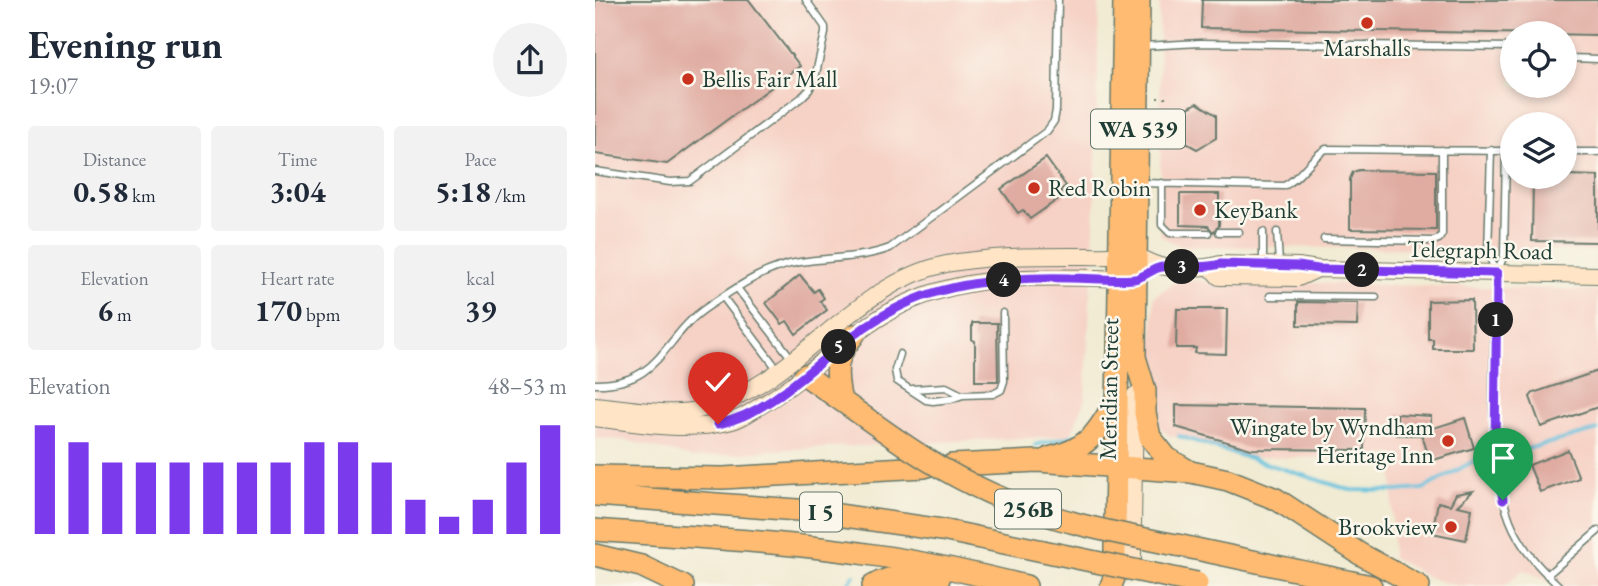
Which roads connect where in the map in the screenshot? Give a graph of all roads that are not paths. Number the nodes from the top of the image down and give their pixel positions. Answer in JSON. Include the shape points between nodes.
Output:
{"nodes":[{"id":1,"x":806,"y":0,"type":"edge"},
{"id":2,"x":1058,"y":0,"type":"edge"},
{"id":3,"x":1124,"y":0,"type":"edge"},
{"id":4,"x":1132,"y":0,"type":"edge"},
{"id":5,"x":1139,"y":0,"type":"edge"},
{"id":6,"x":1139,"y":46,"type":"junction"},
{"id":7,"x":1500,"y":47,"type":"edge"},
{"id":8,"x":1577,"y":58,"type":"edge"},
{"id":9,"x":1598,"y":59,"type":"edge"},
{"id":10,"x":1442,"y":150,"type":"junction"},
{"id":11,"x":1491,"y":150,"type":"junction"},
{"id":12,"x":1500,"y":150,"type":"edge"},
{"id":13,"x":1577,"y":152,"type":"edge"},
{"id":14,"x":1598,"y":152,"type":"edge"},
{"id":15,"x":595,"y":171,"type":"edge"},
{"id":16,"x":1137,"y":183,"type":"junction"},
{"id":17,"x":1162,"y":183,"type":"junction"},
{"id":18,"x":1507,"y":189,"type":"edge"},
{"id":19,"x":1219,"y":232,"type":"dead end"},
{"id":20,"x":1239,"y":232,"type":"dead end"},
{"id":21,"x":1263,"y":232,"type":"dead end"},
{"id":22,"x":1277,"y":232,"type":"dead end"},
{"id":23,"x":1208,"y":233,"type":"dead end"},
{"id":24,"x":1324,"y":239,"type":"dead end"},
{"id":25,"x":1128,"y":257,"type":"junction"},
{"id":26,"x":1262,"y":265,"type":"junction"},
{"id":27,"x":1279,"y":265,"type":"junction"},
{"id":28,"x":1159,"y":267,"type":"junction"},
{"id":29,"x":1210,"y":267,"type":"junction"},
{"id":30,"x":1318,"y":269,"type":"junction"},
{"id":31,"x":1497,"y":273,"type":"junction"},
{"id":32,"x":1598,"y":275,"type":"edge"},
{"id":33,"x":1128,"y":279,"type":"junction"},
{"id":34,"x":737,"y":288,"type":"junction"},
{"id":35,"x":1270,"y":296,"type":"dead end"},
{"id":36,"x":723,"y":297,"type":"junction"},
{"id":37,"x":1376,"y":297,"type":"dead end"},
{"id":38,"x":1003,"y":313,"type":"dead end"},
{"id":39,"x":854,"y":334,"type":"junction"},
{"id":40,"x":899,"y":354,"type":"dead end"},
{"id":41,"x":1135,"y":357,"type":"junction"},
{"id":42,"x":778,"y":370,"type":"junction"},
{"id":43,"x":796,"y":373,"type":"junction"},
{"id":44,"x":595,"y":384,"type":"edge"},
{"id":45,"x":910,"y":389,"type":"junction"},
{"id":46,"x":963,"y":395,"type":"junction"},
{"id":47,"x":1118,"y":396,"type":"junction"},
{"id":48,"x":840,"y":397,"type":"junction"},
{"id":49,"x":595,"y":405,"type":"edge"},
{"id":50,"x":595,"y":418,"type":"edge"},
{"id":51,"x":1037,"y":461,"type":"junction"},
{"id":52,"x":952,"y":465,"type":"dead end"},
{"id":53,"x":925,"y":467,"type":"dead end"},
{"id":54,"x":1125,"y":469,"type":"junction"},
{"id":55,"x":1191,"y":472,"type":"junction"},
{"id":56,"x":595,"y":476,"type":"edge"},
{"id":57,"x":595,"y":495,"type":"edge"},
{"id":58,"x":595,"y":530,"type":"edge"},
{"id":59,"x":1598,"y":531,"type":"edge"},
{"id":60,"x":595,"y":555,"type":"edge"},
{"id":61,"x":1123,"y":560,"type":"edge"},
{"id":62,"x":1547,"y":575,"type":"junction"},
{"id":63,"x":1203,"y":585,"type":"edge"},
{"id":64,"x":683,"y":586,"type":"edge"},
{"id":65,"x":873,"y":586,"type":"edge"},
{"id":66,"x":1005,"y":586,"type":"edge"},
{"id":67,"x":1026,"y":586,"type":"edge"},
{"id":68,"x":1371,"y":586,"type":"edge"},
{"id":69,"x":1419,"y":586,"type":"edge"},
{"id":70,"x":1559,"y":586,"type":"edge"}],
"edges":[{"from":1,"to":15,"type":"lane","via":[[825,33],[815,78],[801,98],[689,181]]},
{"from":2,"to":34,"type":"lane","via":[[1056,110],[1047,131],[890,247],[874,254],[778,267]]},
{"from":3,"to":25,"type":"highway","name":"Meridian Street","number":"WA 539"},
{"from":4,"to":6,"type":"highway","via":[[1131,35]]},
{"from":5,"to":6,"type":"highway","name":"Meridian Street","number":"WA 539"},
{"from":6,"to":7,"type":"lane"},
{"from":6,"to":16,"type":"highway","name":"Meridian Street","number":"WA 539"},
{"from":8,"to":9,"type":"lane"},
{"from":10,"to":11,"type":"lane"},
{"from":10,"to":17,"type":"lane","via":[[1326,149],[1284,186]]},
{"from":10,"to":24,"type":"lane","via":[[1439,239]]},
{"from":11,"to":12,"type":"lane"},
{"from":11,"to":31,"type":"lane","via":[[1488,254]]},
{"from":13,"to":14,"type":"lane"},
{"from":16,"to":17,"type":"lane"},
{"from":16,"to":25,"type":"highway","name":"Meridian Street","number":"WA 539"},
{"from":17,"to":23,"type":"lane","via":[[1162,225],[1170,233]]},
{"from":18,"to":31,"type":"lane","via":[[1504,255]]},
{"from":19,"to":20,"type":"lane"},
{"from":21,"to":26,"type":"lane"},
{"from":22,"to":27,"type":"lane"},
{"from":25,"to":28,"type":"street"},
{"from":25,"to":33,"type":"highway","name":"Meridian Street","number":"WA 539"},
{"from":25,"to":43,"type":"street","via":[[1005,255],[944,265],[881,293]]},
{"from":26,"to":27,"type":"street","name":"Telegraph Road"},
{"from":26,"to":29,"type":"street","name":"Telegraph Road"},
{"from":27,"to":30,"type":"street","name":"Telegraph Road"},
{"from":28,"to":29,"type":"street","name":"Telegraph Road"},
{"from":28,"to":33,"type":"street"},
{"from":29,"to":30,"type":"street","name":"Telegraph Road","via":[[1219,277],[1298,278]]},
{"from":30,"to":31,"type":"street","name":"Telegraph Road"},
{"from":31,"to":32,"type":"street","name":"Telegraph Road"},
{"from":31,"to":62,"type":"lane","via":[[1495,446],[1503,500],[1516,536]]},
{"from":33,"to":39,"type":"street","via":[[1039,277],[951,288],[902,305]]},
{"from":33,"to":41,"type":"highway","name":"Meridian Street","number":"WA 539"},
{"from":33,"to":47,"type":"highway","name":"Meridian Street","number":"WA 539"},
{"from":34,"to":36,"type":"lane"},
{"from":34,"to":43,"type":"lane"},
{"from":35,"to":37,"type":"lane"},
{"from":36,"to":42,"type":"lane"},
{"from":36,"to":44,"type":"lane","via":[[704,309],[644,373],[621,383]]},
{"from":38,"to":46,"type":"lane","via":[[1001,390]]},
{"from":39,"to":43,"type":"street"},
{"from":39,"to":48,"type":"highway","via":[[839,356]]},
{"from":40,"to":45,"type":"lane","via":[[895,376]]},
{"from":41,"to":54,"type":"street","name":"Meridian Street","number":"WA 539"},
{"from":41,"to":55,"type":"highway","via":[[1145,390],[1150,437],[1167,458]]},
{"from":42,"to":43,"type":"street"},
{"from":42,"to":49,"type":"street","via":[[736,398],[704,409],[670,412]]},
{"from":43,"to":48,"type":"highway","number":"256B"},
{"from":43,"to":50,"type":"street","via":[[734,421],[671,428]]},
{"from":45,"to":46,"type":"lane","via":[[951,388]]},
{"from":45,"to":46,"type":"lane","via":[[926,400]]},
{"from":47,"to":51,"type":"highway","via":[[1101,428],[1085,444]]},
{"from":47,"to":54,"type":"highway","name":"Meridian Street","number":"WA 539"},
{"from":48,"to":68,"type":"highway","number":"256B","bridge":true,"via":[[958,478],[1015,504],[1072,523]]},
{"from":51,"to":52,"type":"highway"},
{"from":51,"to":54,"type":"highway"},
{"from":53,"to":56,"type":"highway","via":[[737,478]]},
{"from":54,"to":55,"type":"highway"},
{"from":54,"to":61,"type":"highway","name":"Meridian Street","number":"WA 539"},
{"from":55,"to":69,"type":"highway","via":[[1228,480],[1276,499]]},
{"from":57,"to":63,"type":"highway","number":"I 5","bridge":true,"via":[[860,517]]},
{"from":58,"to":67,"type":"highway","number":"I 5","via":[[874,555]]},
{"from":59,"to":62,"type":"lane"},
{"from":60,"to":64,"type":"highway","via":[[641,566]]},
{"from":62,"to":70,"type":"lane"},
{"from":65,"to":66,"type":"highway","via":[[911,576]]}]}
